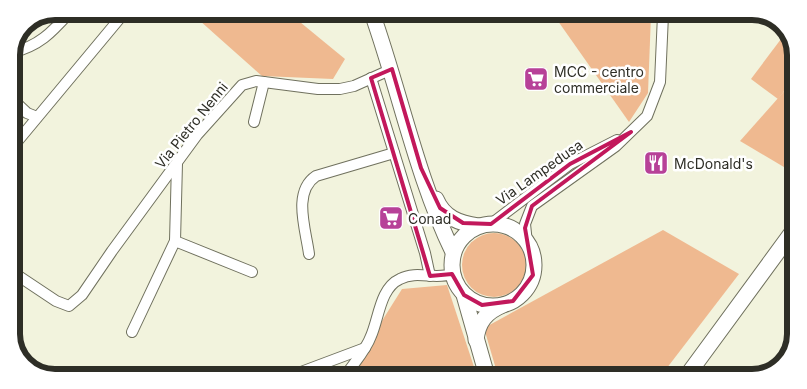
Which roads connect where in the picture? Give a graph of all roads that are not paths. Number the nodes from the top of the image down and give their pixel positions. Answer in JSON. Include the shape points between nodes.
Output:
{"nodes":[{"id":1,"x":63,"y":20,"type":"edge"},
{"id":2,"x":118,"y":20,"type":"edge"},
{"id":3,"x":374,"y":20,"type":"edge"},
{"id":4,"x":663,"y":20,"type":"edge"},
{"id":5,"x":20,"y":51,"type":"edge"},
{"id":6,"x":392,"y":69,"type":"junction"},
{"id":7,"x":371,"y":78,"type":"junction"},
{"id":8,"x":264,"y":82,"type":"junction"},
{"id":9,"x":20,"y":106,"type":"edge"},
{"id":10,"x":36,"y":119,"type":"junction"},
{"id":11,"x":254,"y":122,"type":"dead end"},
{"id":12,"x":631,"y":132,"type":"junction"},
{"id":13,"x":20,"y":138,"type":"edge"},
{"id":14,"x":394,"y":153,"type":"junction"},
{"id":15,"x":177,"y":163,"type":"junction"},
{"id":16,"x":421,"y":168,"type":"junction"},
{"id":17,"x":484,"y":225,"type":"junction"},
{"id":18,"x":787,"y":239,"type":"edge"},
{"id":19,"x":175,"y":241,"type":"junction"},
{"id":20,"x":528,"y":243,"type":"junction"},
{"id":21,"x":453,"y":252,"type":"junction"},
{"id":22,"x":309,"y":254,"type":"dead end"},
{"id":23,"x":252,"y":272,"type":"dead end"},
{"id":24,"x":452,"y":274,"type":"junction"},
{"id":25,"x":430,"y":276,"type":"junction"},
{"id":26,"x":20,"y":277,"type":"edge"},
{"id":27,"x":464,"y":295,"type":"junction"},
{"id":28,"x":503,"y":305,"type":"junction"},
{"id":29,"x":132,"y":332,"type":"dead end"},
{"id":30,"x":476,"y":341,"type":"junction"},
{"id":31,"x":365,"y":348,"type":"junction"},
{"id":32,"x":309,"y":369,"type":"edge"},
{"id":33,"x":350,"y":369,"type":"edge"},
{"id":34,"x":485,"y":369,"type":"edge"},
{"id":35,"x":692,"y":369,"type":"edge"}],
"edges":[{"from":1,"to":5,"type":"street","via":[[46,38],[30,49]]},
{"from":2,"to":10,"type":"street"},
{"from":3,"to":6,"type":"main road"},
{"from":4,"to":12,"type":"street","name":"Via Lampedusa","via":[[657,94],[647,116]]},
{"from":6,"to":7,"type":"street","name":"Via Pietro Nenni"},
{"from":6,"to":16,"type":"main road"},
{"from":7,"to":8,"type":"street","name":"Via Pietro Nenni","via":[[349,88],[330,90]]},
{"from":7,"to":14,"type":"street"},
{"from":8,"to":11,"type":"street"},
{"from":8,"to":15,"type":"street","name":"Via Pietro Nenni","via":[[249,82],[236,91]]},
{"from":9,"to":10,"type":"street"},
{"from":10,"to":13,"type":"street"},
{"from":12,"to":17,"type":"street","name":"Via Lampedusa","via":[[570,164]]},
{"from":12,"to":20,"type":"street","name":"Via Lampedusa","via":[[532,206],[525,224]]},
{"from":14,"to":22,"type":"street","via":[[316,176],[307,182],[303,191],[303,211]]},
{"from":14,"to":25,"type":"street"},
{"from":15,"to":19,"type":"street"},
{"from":15,"to":26,"type":"street","name":"Via Pietro Nenni","via":[[82,296],[69,306]]},
{"from":16,"to":17,"type":"main road","via":[[445,213],[458,221]]},
{"from":16,"to":21,"type":"main road","via":[[436,217]]},
{"from":17,"to":20,"type":"main road","via":[[511,229]]},
{"from":17,"to":21,"type":"main road","via":[[467,232]]},
{"from":18,"to":35,"type":"main road"},
{"from":19,"to":23,"type":"street"},
{"from":19,"to":29,"type":"street"},
{"from":20,"to":28,"type":"main road","via":[[534,264],[529,285],[522,294]]},
{"from":21,"to":24,"type":"main road"},
{"from":24,"to":25,"type":"street"},
{"from":24,"to":27,"type":"main road"},
{"from":25,"to":31,"type":"street","via":[[410,276],[393,283],[386,292]]},
{"from":27,"to":28,"type":"main road","via":[[482,305]]},
{"from":27,"to":30,"type":"main road"},
{"from":28,"to":30,"type":"main road","via":[[485,316]]},
{"from":30,"to":34,"type":"main road"},
{"from":31,"to":32,"type":"street"},
{"from":31,"to":33,"type":"street"}]}
